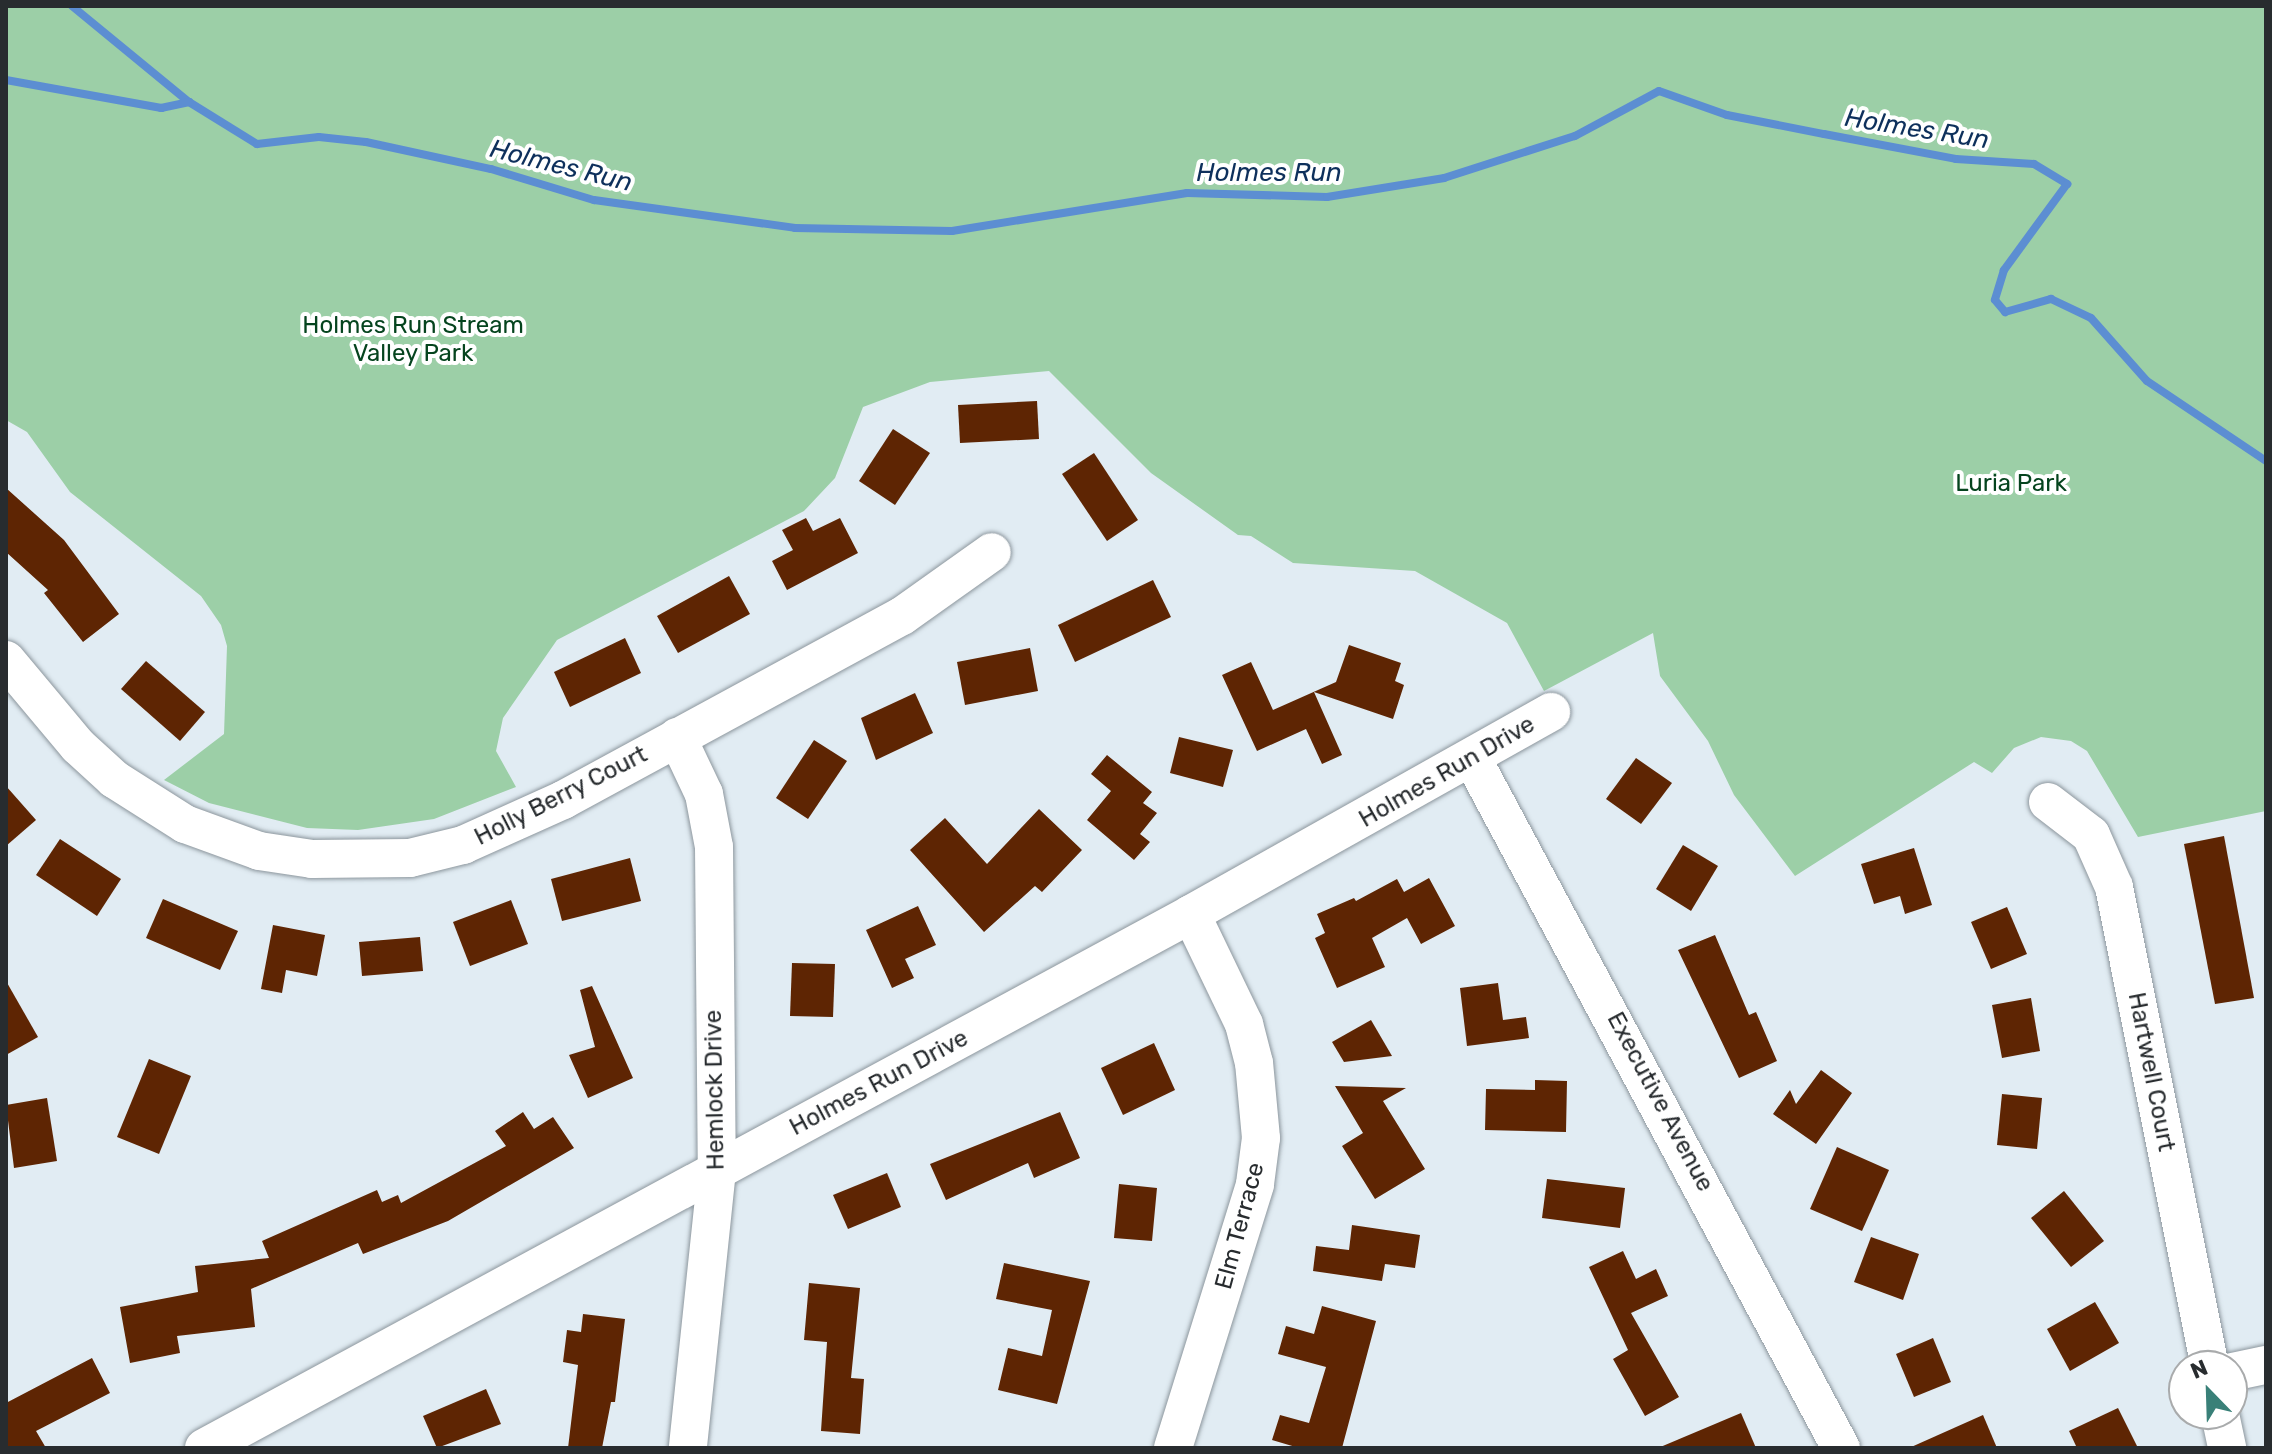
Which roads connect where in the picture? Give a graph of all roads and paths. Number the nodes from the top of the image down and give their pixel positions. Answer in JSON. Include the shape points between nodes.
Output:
{"nodes":[{"id":1,"x":992,"y":552,"type":"dead end"},
{"id":2,"x":6,"y":660,"type":"edge"},
{"id":3,"x":1551,"y":712,"type":"dead end"},
{"id":4,"x":677,"y":737,"type":"junction"},
{"id":5,"x":1473,"y":760,"type":"junction"},
{"id":6,"x":2048,"y":802,"type":"dead end"},
{"id":7,"x":1191,"y":914,"type":"junction"},
{"id":8,"x":717,"y":1170,"type":"junction"},
{"id":9,"x":2207,"y":1350,"type":"edge"},
{"id":10,"x":204,"y":1448,"type":"edge"},
{"id":11,"x":688,"y":1448,"type":"edge"},
{"id":12,"x":1173,"y":1448,"type":"edge"},
{"id":13,"x":1841,"y":1448,"type":"edge"}],
"edges":[{"from":1,"to":4,"type":"street","name":"Holly Berry Court","via":[[902,616]]},
{"from":2,"to":4,"type":"street","name":"Holly Berry Court","via":[[78,746],[153,806],[259,851],[312,859],[410,858],[463,845],[552,805]]},
{"from":3,"to":5,"type":"street","name":"Holmes Run Drive"},
{"from":4,"to":8,"type":"street","name":"Hemlock Drive","via":[[708,808],[714,847]]},
{"from":5,"to":7,"type":"street","name":"Holmes Run Drive"},
{"from":5,"to":13,"type":"street","name":"Executive Avenue"},
{"from":6,"to":9,"type":"street","name":"Hartwell Court","via":[[2091,835],[2114,887]]},
{"from":7,"to":8,"type":"street","name":"Holmes Run Drive"},
{"from":7,"to":12,"type":"street","name":"Elm Terrace","via":[[1244,1024],[1261,1115],[1255,1184]]},
{"from":8,"to":10,"type":"street","name":"Holmes Run Drive"},
{"from":8,"to":11,"type":"street","name":"Hemlock Drive"}]}
